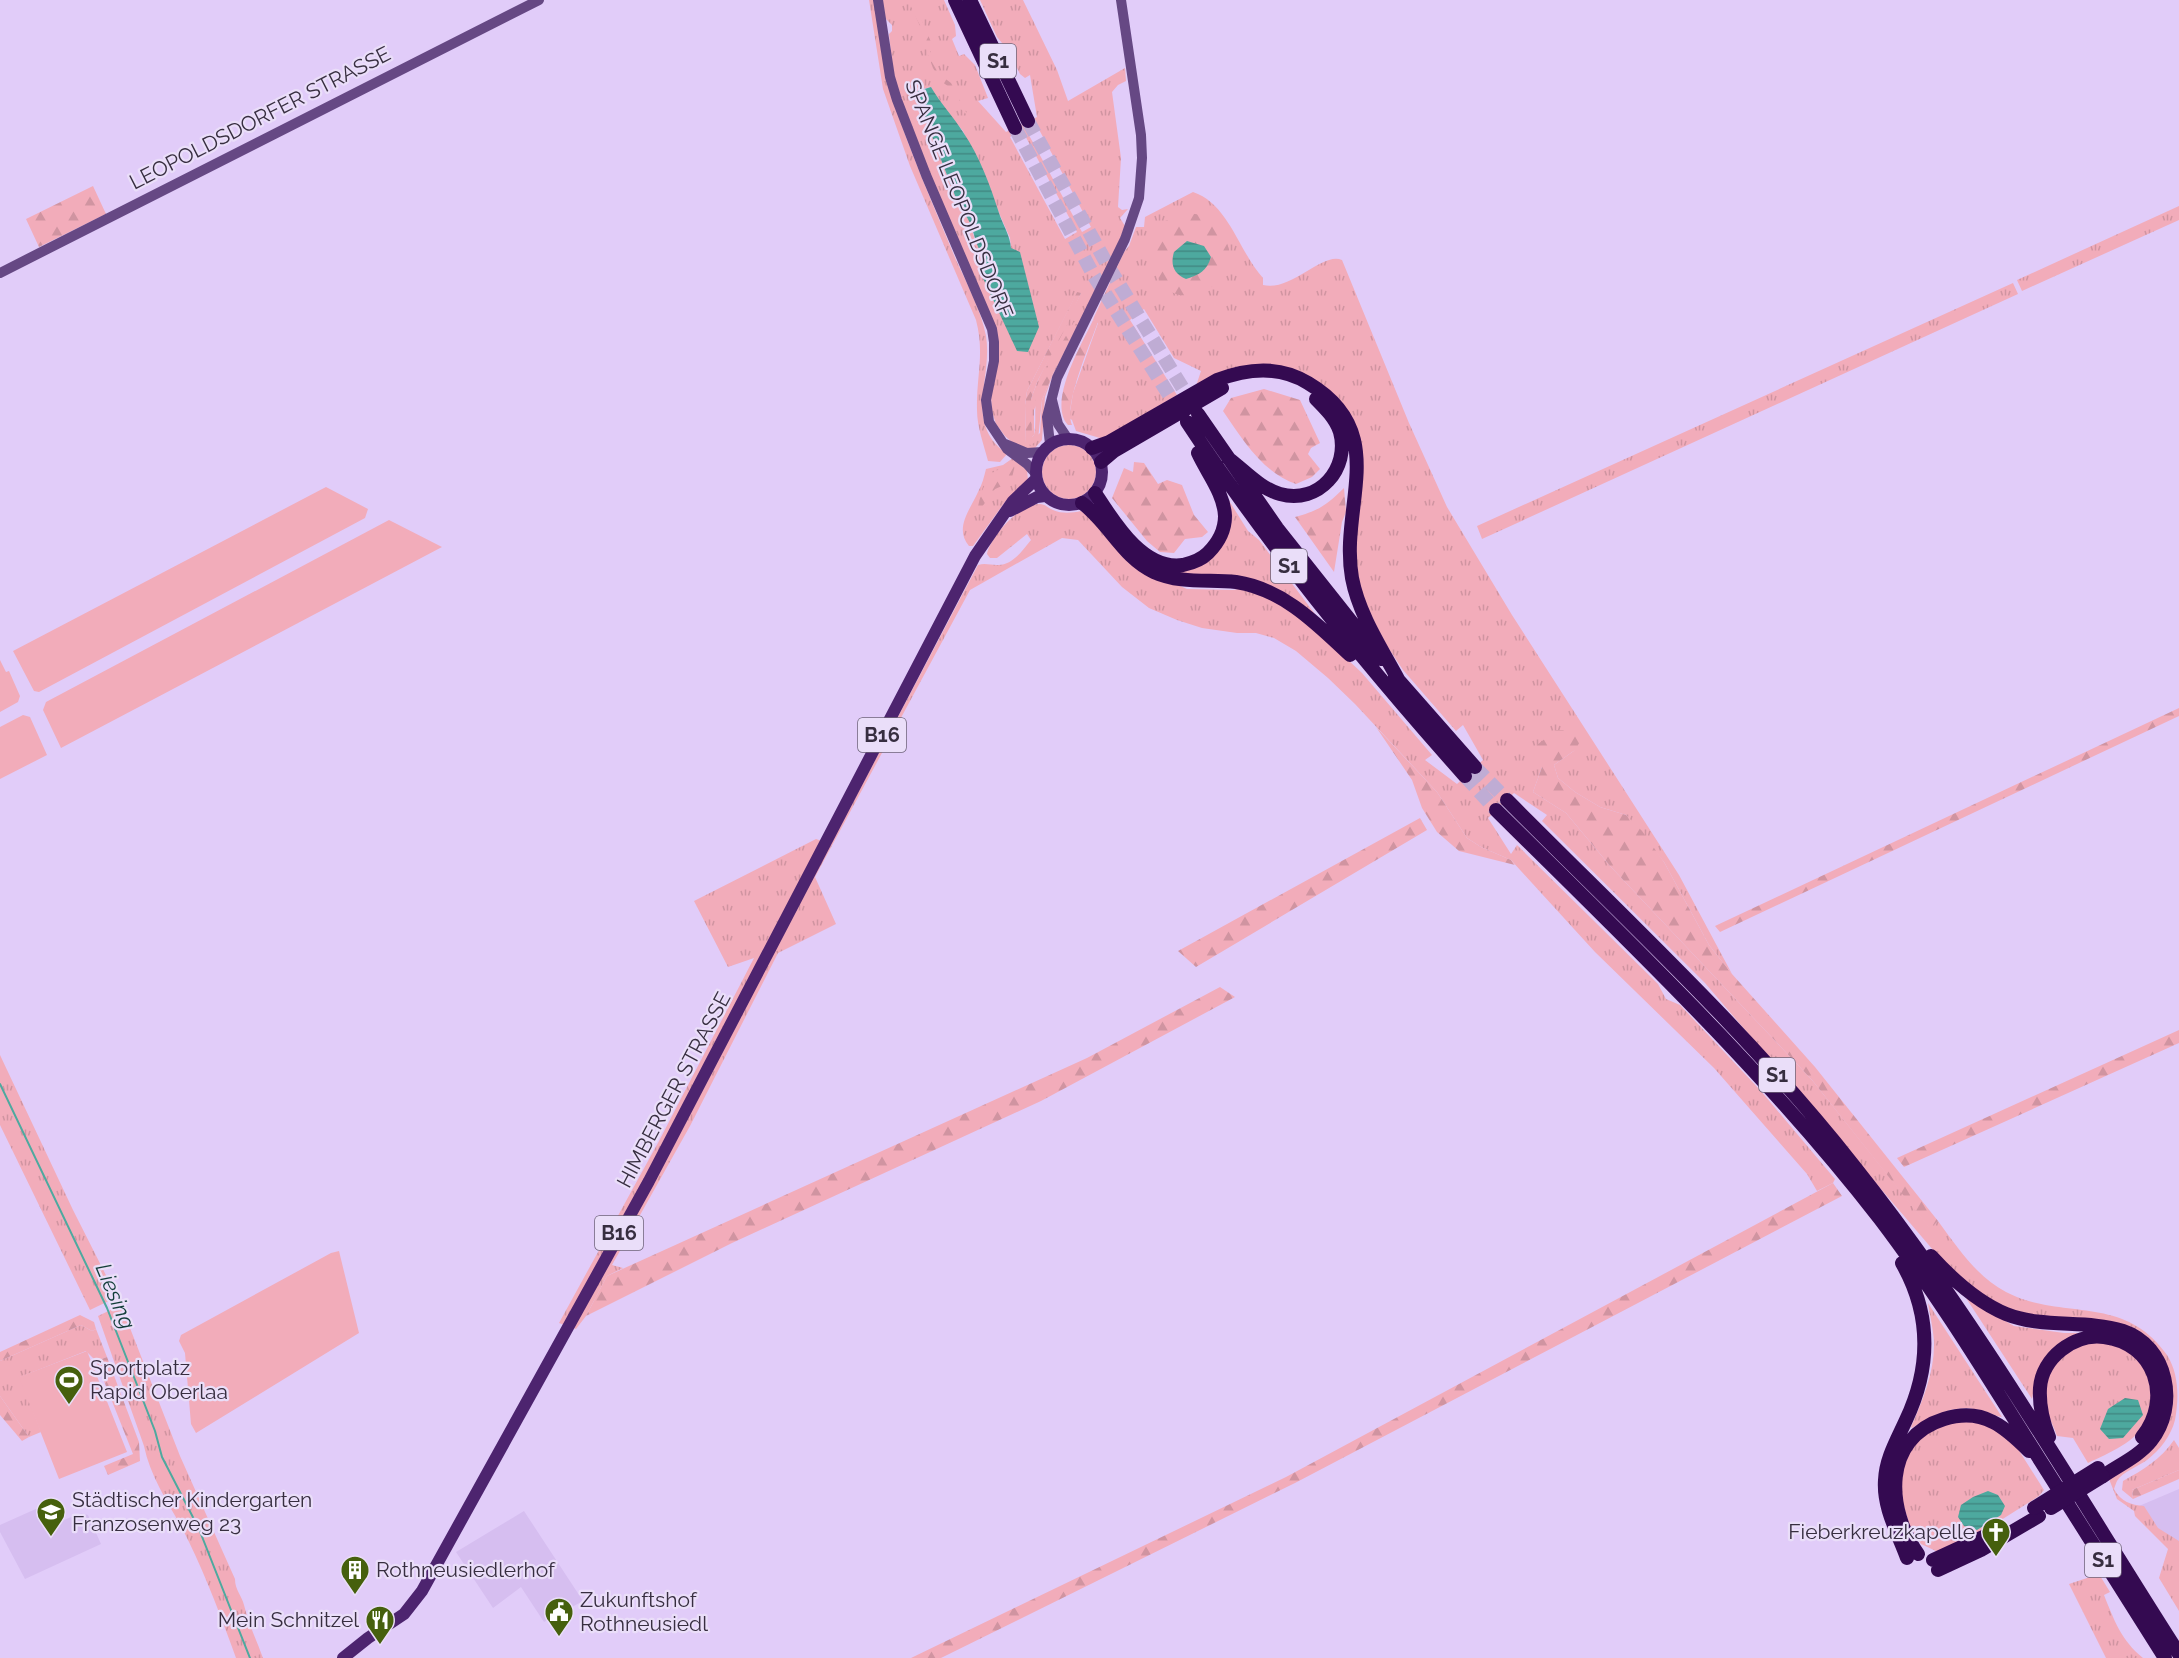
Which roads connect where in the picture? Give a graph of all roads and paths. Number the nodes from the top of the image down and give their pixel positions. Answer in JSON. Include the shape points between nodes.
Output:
{"nodes":[{"id":1,"x":539,"y":0,"type":"edge"},
{"id":2,"x":878,"y":0,"type":"edge"},
{"id":3,"x":955,"y":0,"type":"edge"},
{"id":4,"x":970,"y":0,"type":"edge"},
{"id":5,"x":1121,"y":0,"type":"edge"},
{"id":6,"x":0,"y":273,"type":"edge"},
{"id":7,"x":1052,"y":400,"type":"junction"},
{"id":8,"x":1193,"y":423,"type":"junction"},
{"id":9,"x":1068,"y":438,"type":"junction"},
{"id":10,"x":1003,"y":443,"type":"junction"},
{"id":11,"x":1046,"y":448,"type":"junction"},
{"id":12,"x":1092,"y":448,"type":"junction"},
{"id":13,"x":1228,"y":458,"type":"junction"},
{"id":14,"x":1101,"y":462,"type":"junction"},
{"id":15,"x":1036,"y":477,"type":"junction"},
{"id":16,"x":1095,"y":493,"type":"junction"},
{"id":17,"x":1045,"y":496,"type":"junction"},
{"id":18,"x":1082,"y":503,"type":"junction"},
{"id":19,"x":1006,"y":513,"type":"junction"},
{"id":20,"x":1399,"y":681,"type":"junction"},
{"id":21,"x":1392,"y":694,"type":"junction"},
{"id":22,"x":1881,"y":1221,"type":"junction"},
{"id":23,"x":1907,"y":1234,"type":"junction"},
{"id":24,"x":2044,"y":1465,"type":"junction"},
{"id":25,"x":2100,"y":1472,"type":"junction"},
{"id":26,"x":2066,"y":1475,"type":"junction"},
{"id":27,"x":1936,"y":1565,"type":"dead end"},
{"id":28,"x":2179,"y":1654,"type":"edge"},
{"id":29,"x":343,"y":1658,"type":"edge"},
{"id":30,"x":2165,"y":1658,"type":"edge"}],
"edges":[{"from":1,"to":6,"type":"main road","name":"LEOPOLDSDORFER STRASSE"},
{"from":2,"to":10,"type":"main road","name":"SPANGE LEOPOLDSDORF","via":[[897,100],[992,329],[994,361],[986,411]]},
{"from":3,"to":4,"type":"highway","number":"S1","via":[[1021,124]]},
{"from":5,"to":7,"type":"main road","via":[[1141,135],[1139,198],[1125,239],[1057,378]]},
{"from":7,"to":9,"type":"main road","via":[[1058,423]]},
{"from":7,"to":11,"type":"main road"},
{"from":8,"to":13,"type":"highway","number":"S1"},
{"from":8,"to":16,"type":"highway","via":[[1199,454],[1219,493],[1225,517],[1222,533],[1204,557],[1175,566],[1148,557]]},
{"from":8,"to":21,"type":"highway","number":"S1","via":[[1258,525]]},
{"from":9,"to":11,"type":"main road"},
{"from":9,"to":12,"type":"main road"},
{"from":10,"to":11,"type":"main road","via":[[1027,453]]},
{"from":10,"to":15,"type":"main road","name":"SPANGE LEOPOLDSDORF"},
{"from":11,"to":15,"type":"main road","via":[[1037,459]]},
{"from":12,"to":14,"type":"main road"},
{"from":12,"to":20,"type":"highway","via":[[1236,373],[1276,371],[1300,378],[1321,391],[1349,424],[1355,442],[1358,477],[1349,537],[1352,579],[1364,613]]},
{"from":13,"to":14,"type":"highway","via":[[1263,486],[1292,497],[1306,495],[1331,479],[1340,464],[1343,446],[1330,413],[1315,398],[1275,380],[1256,379],[1221,389]]},
{"from":13,"to":20,"type":"highway","number":"S1","via":[[1277,528]]},
{"from":14,"to":16,"type":"main road","via":[[1102,478]]},
{"from":15,"to":17,"type":"main road"},
{"from":15,"to":19,"type":"main road","name":"HIMBERGER STRASSE","number":"B16"},
{"from":16,"to":18,"type":"main road"},
{"from":17,"to":18,"type":"main road","via":[[1063,505]]},
{"from":17,"to":19,"type":"main road","name":"HIMBERGER STRASSE","number":"B16"},
{"from":18,"to":21,"type":"highway","via":[[1134,559],[1156,573],[1174,579],[1255,585],[1275,594],[1309,618]]},
{"from":19,"to":29,"type":"main road","name":"HIMBERGER STRASSE","number":"B16","via":[[975,556],[649,1181],[422,1591],[404,1614]]},
{"from":20,"to":21,"type":"highway","number":"S1","via":[[1470,772]]},
{"from":22,"to":23,"type":"highway","number":"S1","via":[[1778,1096],[1501,805],[1688,982],[1788,1087]]},
{"from":22,"to":24,"type":"highway","number":"S1","via":[[1955,1326]]},
{"from":22,"to":24,"type":"highway","via":[[1912,1283],[1925,1336],[1920,1386],[1891,1451],[1885,1479],[1888,1508],[1912,1556],[1894,1488],[1896,1467],[1904,1449],[1926,1426],[1951,1416],[1983,1418],[2006,1430]]},
{"from":23,"to":25,"type":"highway","via":[[1987,1305],[2032,1322],[2123,1331],[2153,1354],[2168,1391],[2162,1424],[2140,1451]]},
{"from":23,"to":26,"type":"highway","number":"S1"},
{"from":24,"to":30,"type":"highway","number":"S1"},
{"from":25,"to":26,"type":"highway","via":[[2149,1428],[2159,1394],[2144,1358],[2119,1340],[2104,1336],[2088,1337],[2066,1346],[2042,1377],[2043,1419]]},
{"from":25,"to":27,"type":"highway","bridge":true,"via":[[1982,1550]]},
{"from":26,"to":28,"type":"highway","number":"S1"}]}
